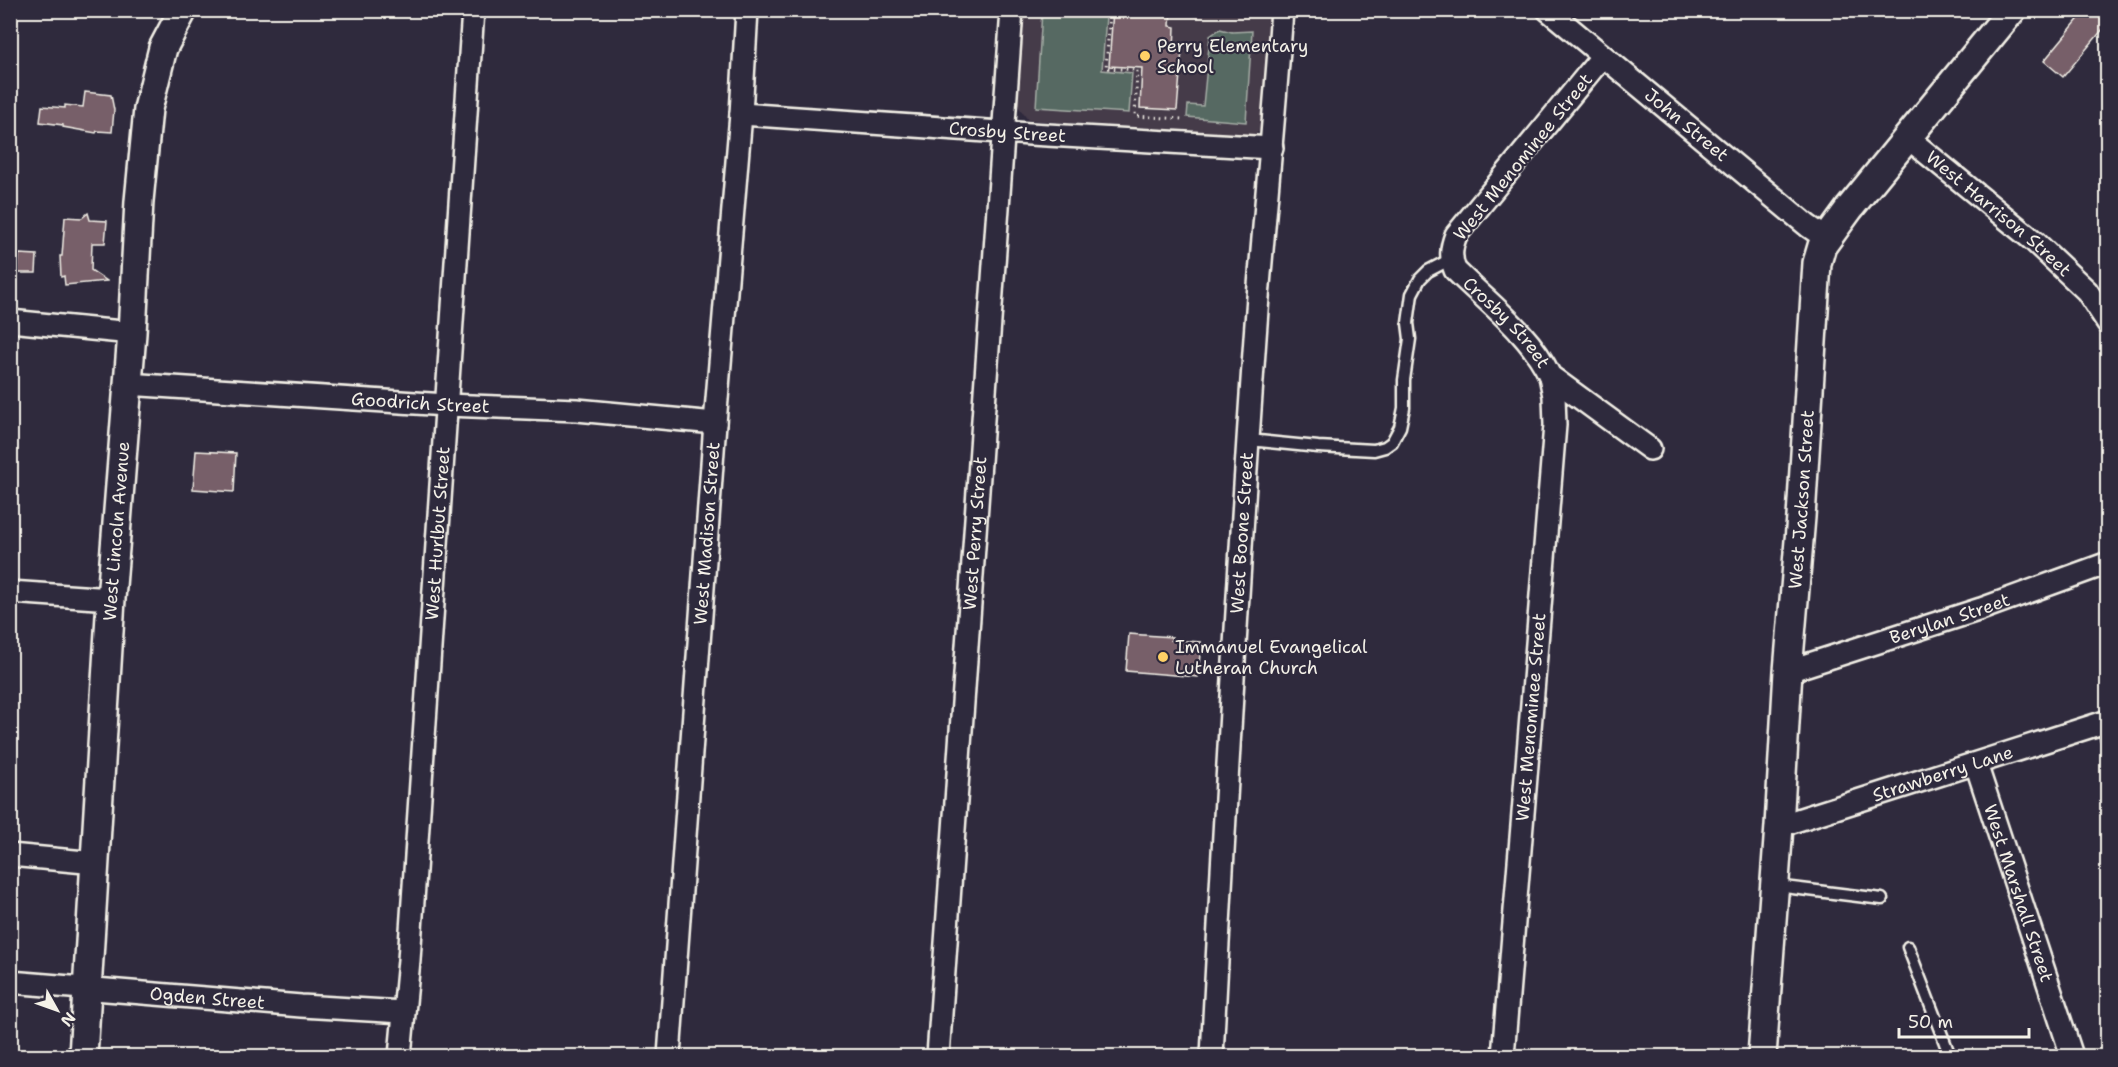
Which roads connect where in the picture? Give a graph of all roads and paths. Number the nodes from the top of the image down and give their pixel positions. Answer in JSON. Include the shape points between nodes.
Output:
{"nodes":[{"id":1,"x":183,"y":10,"type":"edge"},
{"id":2,"x":473,"y":10,"type":"edge"},
{"id":3,"x":747,"y":10,"type":"edge"},
{"id":4,"x":1012,"y":10,"type":"edge"},
{"id":5,"x":1098,"y":10,"type":"edge"},
{"id":6,"x":1282,"y":10,"type":"edge"},
{"id":7,"x":1548,"y":10,"type":"edge"},
{"id":8,"x":2012,"y":10,"type":"edge"},
{"id":9,"x":1110,"y":11,"type":"edge"},
{"id":10,"x":1602,"y":57,"type":"junction"},
{"id":11,"x":741,"y":114,"type":"junction"},
{"id":12,"x":1183,"y":119,"type":"dead end"},
{"id":13,"x":1004,"y":131,"type":"junction"},
{"id":14,"x":1908,"y":138,"type":"junction"},
{"id":15,"x":1272,"y":148,"type":"junction"},
{"id":16,"x":1827,"y":239,"type":"junction"},
{"id":17,"x":1451,"y":259,"type":"junction"},
{"id":18,"x":10,"y":321,"type":"edge"},
{"id":19,"x":2108,"y":323,"type":"edge"},
{"id":20,"x":132,"y":333,"type":"junction"},
{"id":21,"x":1550,"y":376,"type":"junction"},
{"id":22,"x":128,"y":384,"type":"junction"},
{"id":23,"x":446,"y":405,"type":"junction"},
{"id":24,"x":714,"y":423,"type":"junction"},
{"id":25,"x":1249,"y":440,"type":"junction"},
{"id":26,"x":1650,"y":449,"type":"dead end"},
{"id":27,"x":2108,"y":563,"type":"edge"},
{"id":28,"x":10,"y":592,"type":"edge"},
{"id":29,"x":111,"y":599,"type":"junction"},
{"id":30,"x":1788,"y":671,"type":"junction"},
{"id":31,"x":2106,"y":729,"type":"edge"},
{"id":32,"x":1976,"y":765,"type":"junction"},
{"id":33,"x":1779,"y":826,"type":"junction"},
{"id":34,"x":10,"y":855,"type":"edge"},
{"id":35,"x":96,"y":863,"type":"junction"},
{"id":36,"x":1775,"y":886,"type":"junction"},
{"id":37,"x":1882,"y":899,"type":"dead end"},
{"id":38,"x":1908,"y":947,"type":"dead end"},
{"id":39,"x":10,"y":982,"type":"edge"},
{"id":40,"x":86,"y":988,"type":"junction"},
{"id":41,"x":403,"y":1012,"type":"junction"},
{"id":42,"x":82,"y":1056,"type":"edge"},
{"id":43,"x":400,"y":1056,"type":"edge"},
{"id":44,"x":669,"y":1056,"type":"edge"},
{"id":45,"x":938,"y":1056,"type":"edge"},
{"id":46,"x":1212,"y":1056,"type":"edge"},
{"id":47,"x":1503,"y":1056,"type":"edge"},
{"id":48,"x":1762,"y":1056,"type":"edge"},
{"id":49,"x":1950,"y":1056,"type":"edge"},
{"id":50,"x":2072,"y":1056,"type":"edge"}],
"edges":[{"from":1,"to":20,"type":"street","name":"West Lincoln Avenue","via":[[163,48],[147,109]]},
{"from":2,"to":23,"type":"street","name":"West Hurlbut Street"},
{"from":3,"to":11,"type":"street","name":"West Madison Street"},
{"from":4,"to":13,"type":"street","name":"West Perry Street"},
{"from":5,"to":9,"type":"path"},
{"from":6,"to":15,"type":"street","name":"West Boone Street"},
{"from":7,"to":10,"type":"street","name":"John Street"},
{"from":8,"to":14,"type":"street","name":"West Jackson Street"},
{"from":9,"to":12,"type":"path","via":[[1106,68],[1137,70],[1135,116]]},
{"from":10,"to":16,"type":"street","name":"John Street"},
{"from":10,"to":17,"type":"street","name":"West Menominee Street","via":[[1456,235]]},
{"from":11,"to":13,"type":"street","name":"Crosby Street"},
{"from":11,"to":24,"type":"street","name":"West Madison Street"},
{"from":13,"to":15,"type":"street","name":"Crosby Street"},
{"from":13,"to":45,"type":"street","name":"West Perry Street"},
{"from":14,"to":16,"type":"street","name":"West Jackson Street"},
{"from":14,"to":19,"type":"street","name":"West Harrison Street","via":[[2035,242],[2087,291]]},
{"from":15,"to":25,"type":"street","name":"West Boone Street"},
{"from":16,"to":30,"type":"street","name":"West Jackson Street","via":[[1817,263]]},
{"from":17,"to":21,"type":"street","name":"Crosby Street","via":[[1455,270],[1530,342]]},
{"from":17,"to":25,"type":"lane","via":[[1428,271],[1412,294],[1404,408],[1392,442],[1374,450]]},
{"from":18,"to":20,"type":"street"},
{"from":20,"to":22,"type":"street","name":"West Lincoln Avenue"},
{"from":21,"to":26,"type":"street","name":"Crosby Street"},
{"from":21,"to":47,"type":"street","name":"West Menominee Street","via":[[1555,425]]},
{"from":22,"to":23,"type":"street","name":"Goodrich Street"},
{"from":22,"to":29,"type":"street","name":"West Lincoln Avenue"},
{"from":23,"to":24,"type":"street","name":"Goodrich Street","via":[[577,410]]},
{"from":23,"to":41,"type":"street","name":"West Hurlbut Street"},
{"from":24,"to":44,"type":"street","name":"West Madison Street"},
{"from":25,"to":46,"type":"street","name":"West Boone Street"},
{"from":27,"to":30,"type":"street","name":"Berylan Street"},
{"from":28,"to":29,"type":"street"},
{"from":29,"to":35,"type":"street","name":"West Lincoln Avenue"},
{"from":30,"to":33,"type":"street","name":"West Jackson Street"},
{"from":31,"to":32,"type":"street","name":"Strawberry Lane"},
{"from":32,"to":33,"type":"street","name":"Strawberry Lane"},
{"from":32,"to":50,"type":"street","name":"West Marshall Street"},
{"from":33,"to":36,"type":"street","name":"West Jackson Street"},
{"from":34,"to":35,"type":"street"},
{"from":35,"to":40,"type":"street","name":"West Lincoln Avenue"},
{"from":36,"to":37,"type":"lane"},
{"from":36,"to":48,"type":"street","name":"West Jackson Street"},
{"from":38,"to":49,"type":"lane"},
{"from":39,"to":40,"type":"street","name":"Ogden Street"},
{"from":40,"to":41,"type":"street","name":"Ogden Street"},
{"from":40,"to":42,"type":"street","name":"West Lincoln Avenue"},
{"from":41,"to":43,"type":"street","name":"West Hurlbut Street"}]}
